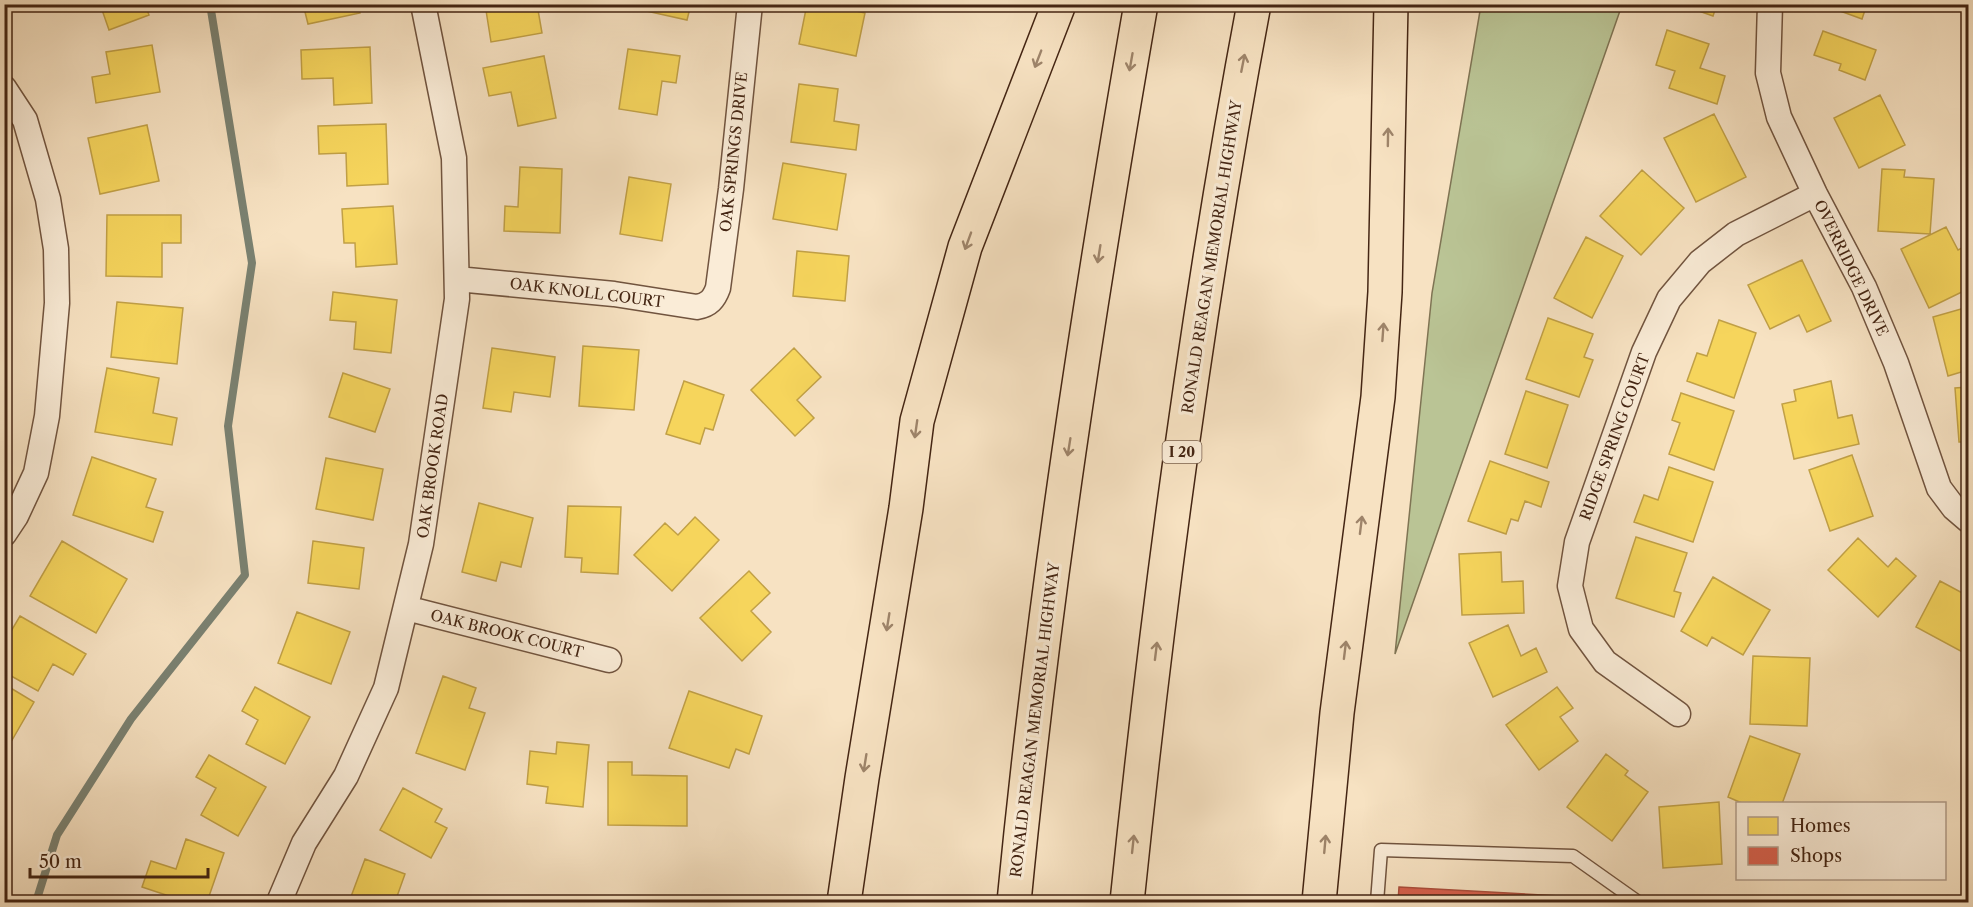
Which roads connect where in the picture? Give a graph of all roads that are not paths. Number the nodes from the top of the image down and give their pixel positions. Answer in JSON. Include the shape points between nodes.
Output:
{"nodes":[{"id":1,"x":423,"y":4,"type":"edge"},
{"id":2,"x":750,"y":4,"type":"edge"},
{"id":3,"x":1059,"y":4,"type":"edge"},
{"id":4,"x":1141,"y":4,"type":"edge"},
{"id":5,"x":1254,"y":4,"type":"edge"},
{"id":6,"x":1391,"y":4,"type":"edge"},
{"id":7,"x":1770,"y":4,"type":"edge"},
{"id":8,"x":4,"y":88,"type":"edge"},
{"id":9,"x":1815,"y":194,"type":"junction"},
{"id":10,"x":457,"y":279,"type":"junction"},
{"id":11,"x":714,"y":298,"type":"joint"},
{"id":12,"x":8,"y":520,"type":"edge"},
{"id":13,"x":1968,"y":520,"type":"edge"},
{"id":14,"x":406,"y":608,"type":"junction"},
{"id":15,"x":609,"y":660,"type":"dead end"},
{"id":16,"x":1678,"y":714,"type":"dead end"},
{"id":17,"x":848,"y":893,"type":"edge"},
{"id":18,"x":279,"y":903,"type":"edge"},
{"id":19,"x":1014,"y":903,"type":"edge"},
{"id":20,"x":1127,"y":903,"type":"edge"},
{"id":21,"x":1319,"y":903,"type":"edge"},
{"id":22,"x":1377,"y":903,"type":"edge"},
{"id":23,"x":1638,"y":903,"type":"edge"}],
"edges":[{"from":1,"to":10,"type":"street","name":"OAK BROOK ROAD","via":[[454,158]]},
{"from":2,"to":11,"type":"street","name":"OAK SPRINGS DRIVE","via":[[731,189]]},
{"from":3,"to":17,"type":"highway","one_way":true,"via":[[965,247],[917,421]]},
{"from":4,"to":19,"type":"highway","name":"RONALD REAGAN MEMORIAL HIGHWAY","one_way":true,"via":[[1061,498]]},
{"from":20,"to":5,"type":"highway","name":"RONALD REAGAN MEMORIAL HIGHWAY","number":"I 20","one_way":true,"via":[[1184,438]]},
{"from":21,"to":6,"type":"highway","one_way":true,"via":[[1337,713],[1378,397],[1385,292]]},
{"from":7,"to":9,"type":"street","name":"OVERRIDGE DRIVE","via":[[1768,73],[1779,117]]},
{"from":8,"to":12,"type":"street","via":[[25,120],[48,199],[56,249],[57,303],[47,416],[36,473]]},
{"from":9,"to":13,"type":"street","name":"OVERRIDGE DRIVE","via":[[1864,287],[1939,488]]},
{"from":9,"to":16,"type":"street","name":"RIDGE SPRING COURT","via":[[1736,234],[1700,262],[1669,299],[1644,352],[1577,542],[1570,586],[1581,629],[1605,662]]},
{"from":10,"to":11,"type":"street","name":"OAK KNOLL COURT","via":[[614,294],[697,307]]},
{"from":10,"to":14,"type":"street","name":"OAK BROOK ROAD","via":[[421,544]]},
{"from":14,"to":15,"type":"street","name":"OAK BROOK COURT"},
{"from":14,"to":18,"type":"street","name":"OAK BROOK ROAD","via":[[386,688],[346,776],[304,843]]},
{"from":22,"to":23,"type":"lane","via":[[1381,850],[1574,856]]}]}
